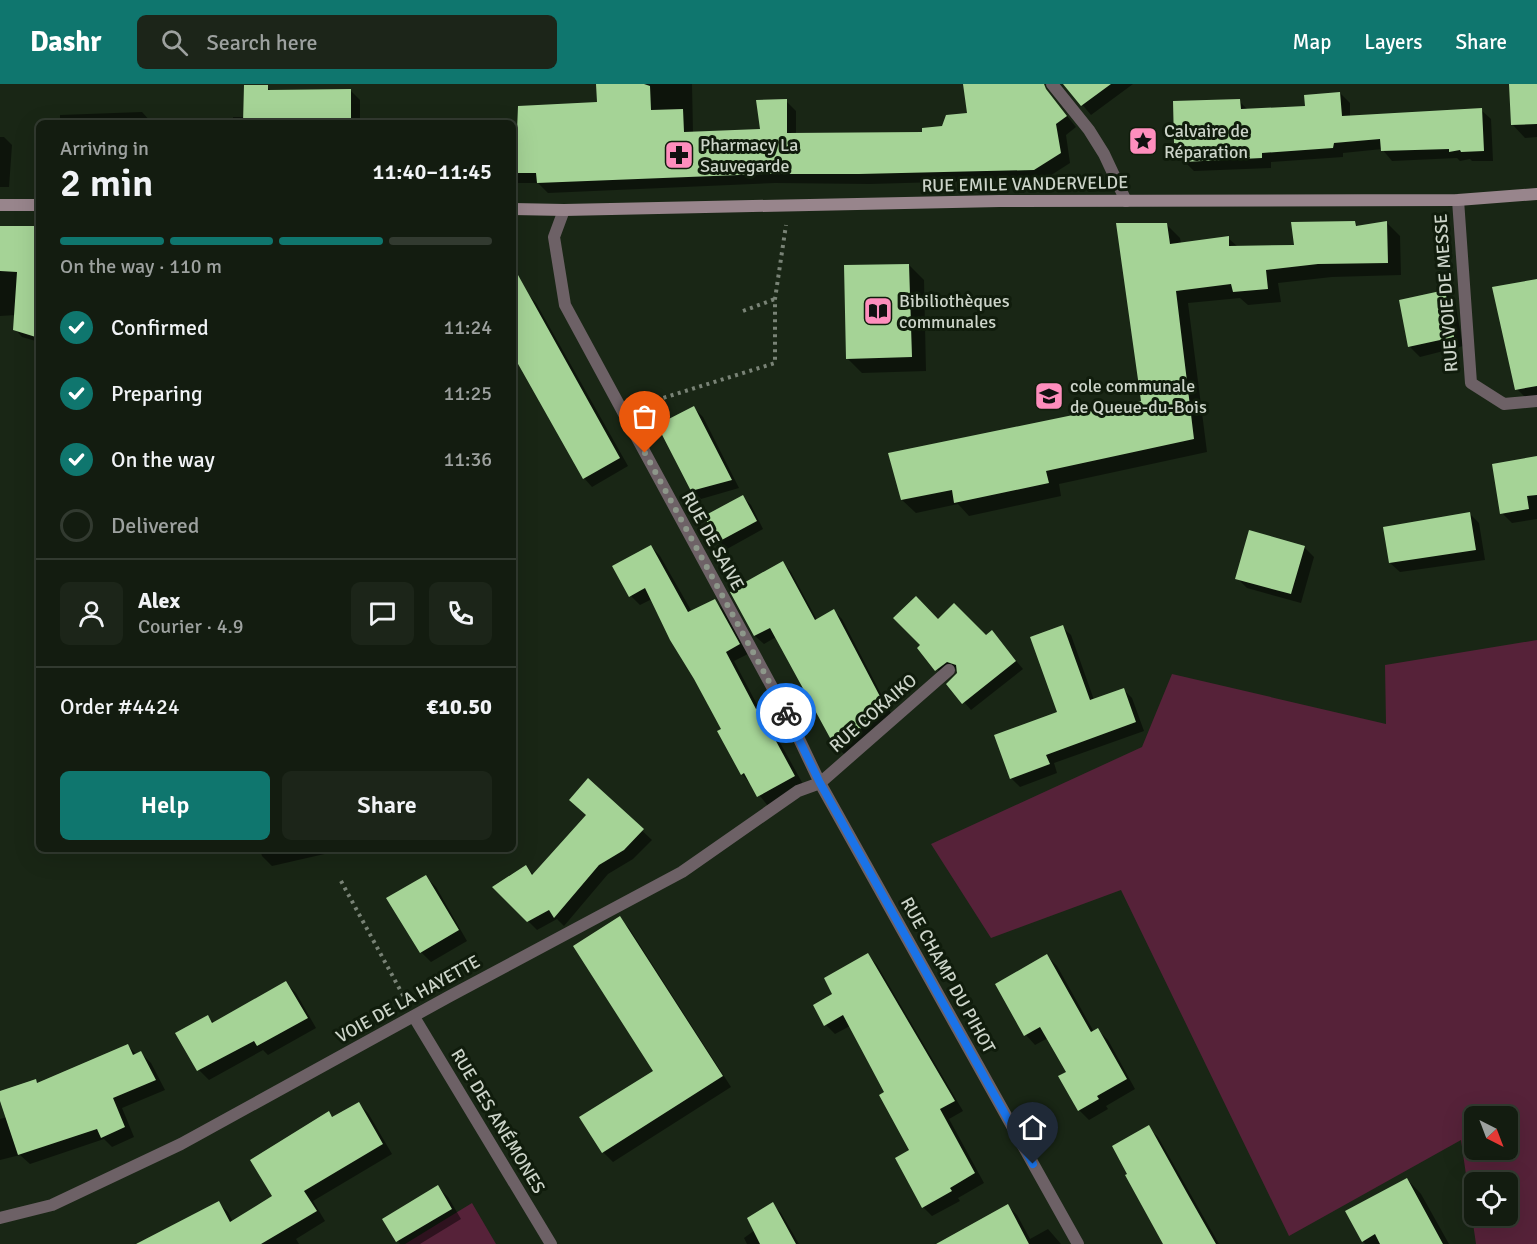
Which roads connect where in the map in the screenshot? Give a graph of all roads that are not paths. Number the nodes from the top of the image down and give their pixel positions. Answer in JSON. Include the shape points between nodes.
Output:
{"nodes":[{"id":1,"x":1053,"y":84,"type":"edge"},
{"id":2,"x":1537,"y":194,"type":"edge"},
{"id":3,"x":1458,"y":200,"type":"junction"},
{"id":4,"x":1126,"y":201,"type":"junction"},
{"id":5,"x":0,"y":205,"type":"edge"},
{"id":6,"x":36,"y":205,"type":"edge"},
{"id":7,"x":516,"y":209,"type":"edge"},
{"id":8,"x":564,"y":210,"type":"junction"},
{"id":9,"x":1537,"y":401,"type":"edge"},
{"id":10,"x":949,"y":670,"type":"dead end"},
{"id":11,"x":791,"y":722,"type":"joint"},
{"id":12,"x":820,"y":783,"type":"junction"},
{"id":13,"x":414,"y":1017,"type":"junction"},
{"id":14,"x":0,"y":1218,"type":"edge"},
{"id":15,"x":551,"y":1244,"type":"edge"},
{"id":16,"x":1078,"y":1244,"type":"edge"}],
"edges":[{"from":1,"to":4,"type":"street","via":[[1104,154]]},
{"from":2,"to":3,"type":"street","name":"RUE EMILE VANDERVELDE"},
{"from":3,"to":4,"type":"street","name":"RUE EMILE VANDERVELDE"},
{"from":3,"to":9,"type":"street","name":"RUE VOIE DE MESSE","via":[[1471,382],[1504,404]]},
{"from":4,"to":8,"type":"street","name":"RUE EMILE VANDERVELDE"},
{"from":5,"to":6,"type":"street"},
{"from":7,"to":8,"type":"street","name":"RUE EMILE VANDERVELDE"},
{"from":8,"to":11,"type":"street","name":"RUE DE SAIVE","via":[[554,237],[565,305]]},
{"from":10,"to":12,"type":"street","name":"RUE COKAIKO"},
{"from":11,"to":12,"type":"street","name":"RUE CHAMP DU PIHOT"},
{"from":12,"to":13,"type":"street","name":"VOIE DE LA HAYETTE","via":[[798,791],[682,872]]},
{"from":12,"to":16,"type":"street","name":"RUE CHAMP DU PIHOT"},
{"from":13,"to":14,"type":"street","name":"VOIE DE LA HAYETTE","via":[[181,1144],[52,1205]]},
{"from":13,"to":15,"type":"street","name":"RUE DES ANÉMONES"}]}
